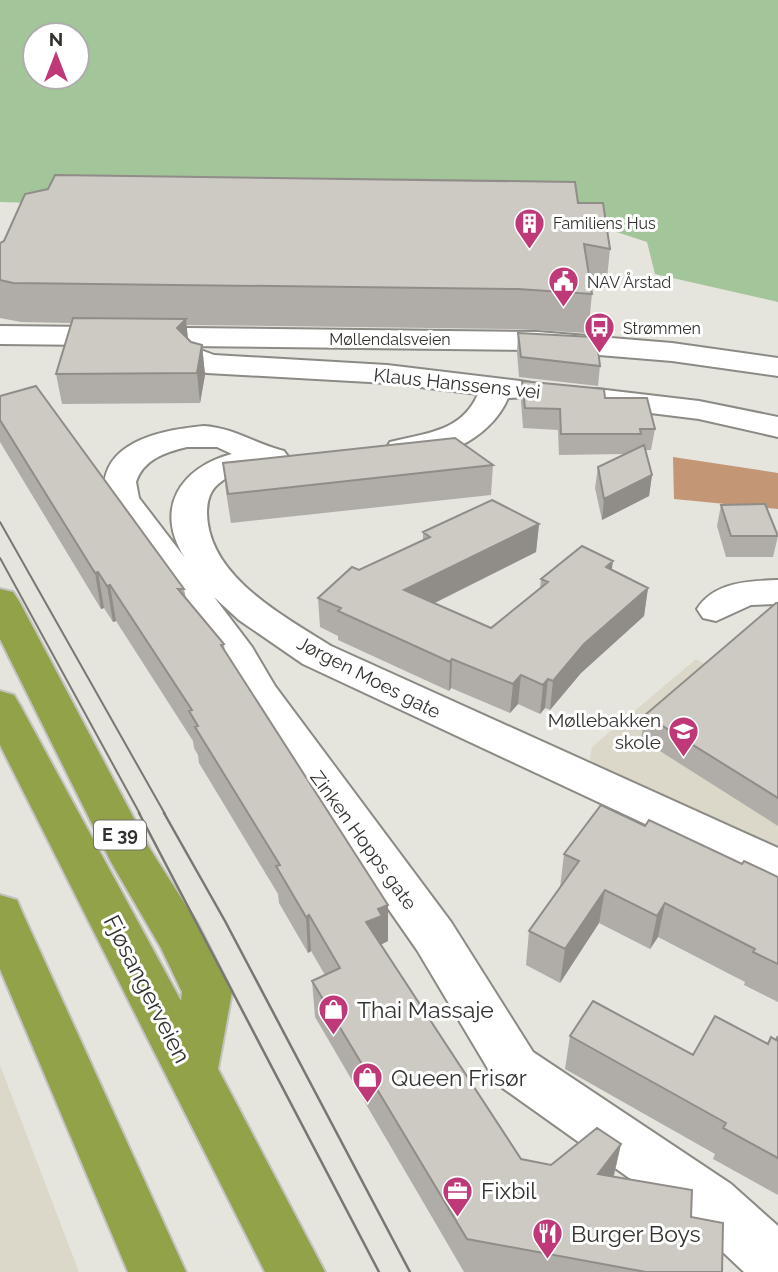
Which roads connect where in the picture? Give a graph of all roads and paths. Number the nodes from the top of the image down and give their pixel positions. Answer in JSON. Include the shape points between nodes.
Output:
{"nodes":[{"id":1,"x":0,"y":335,"type":"edge"},
{"id":2,"x":195,"y":339,"type":"junction"},
{"id":3,"x":778,"y":367,"type":"edge"},
{"id":4,"x":496,"y":388,"type":"junction"},
{"id":5,"x":778,"y":427,"type":"edge"},
{"id":6,"x":368,"y":452,"type":"edge"},
{"id":7,"x":283,"y":457,"type":"joint"},
{"id":8,"x":778,"y":592,"type":"edge"},
{"id":9,"x":0,"y":601,"type":"edge"},
{"id":10,"x":716,"y":609,"type":"dead end"},
{"id":11,"x":0,"y":705,"type":"edge"},
{"id":12,"x":778,"y":867,"type":"edge"},
{"id":13,"x":0,"y":915,"type":"edge"},
{"id":14,"x":191,"y":1073,"type":"junction"},
{"id":15,"x":778,"y":1269,"type":"edge"},
{"id":16,"x":157,"y":1272,"type":"edge"},
{"id":17,"x":296,"y":1272,"type":"edge"}],
"edges":[{"from":1,"to":2,"type":"street","name":"Møllendalsveien"},
{"from":2,"to":3,"type":"street","name":"Møllendalsveien","via":[[538,341]]},
{"from":2,"to":4,"type":"street","name":"Klaus Hanssens vei","via":[[196,356],[207,364],[387,374]]},
{"from":4,"to":5,"type":"street","name":"Klaus Hanssens vei","via":[[699,410]]},
{"from":4,"to":6,"type":"street","via":[[489,408],[453,438]]},
{"from":7,"to":12,"type":"street","name":"Jørgen Moes gate","via":[[236,463],[206,475],[197,485],[188,513],[188,532],[202,559],[252,613],[317,655]]},
{"from":7,"to":15,"type":"street","name":"Zinken Hopps gate","via":[[221,437],[189,437],[138,452],[118,477],[117,488],[434,936],[515,1068],[711,1203]]},
{"from":8,"to":10,"type":"street","via":[[744,593]]},
{"from":9,"to":14,"type":"highway","number":"E 39","via":[[134,862],[207,992]]},
{"from":11,"to":14,"type":"highway","name":"Fjøsangerveien","number":"E 39"},
{"from":13,"to":16,"type":"highway"},
{"from":14,"to":17,"type":"highway","name":"Fjøsangerveien","number":"E 39"}]}
